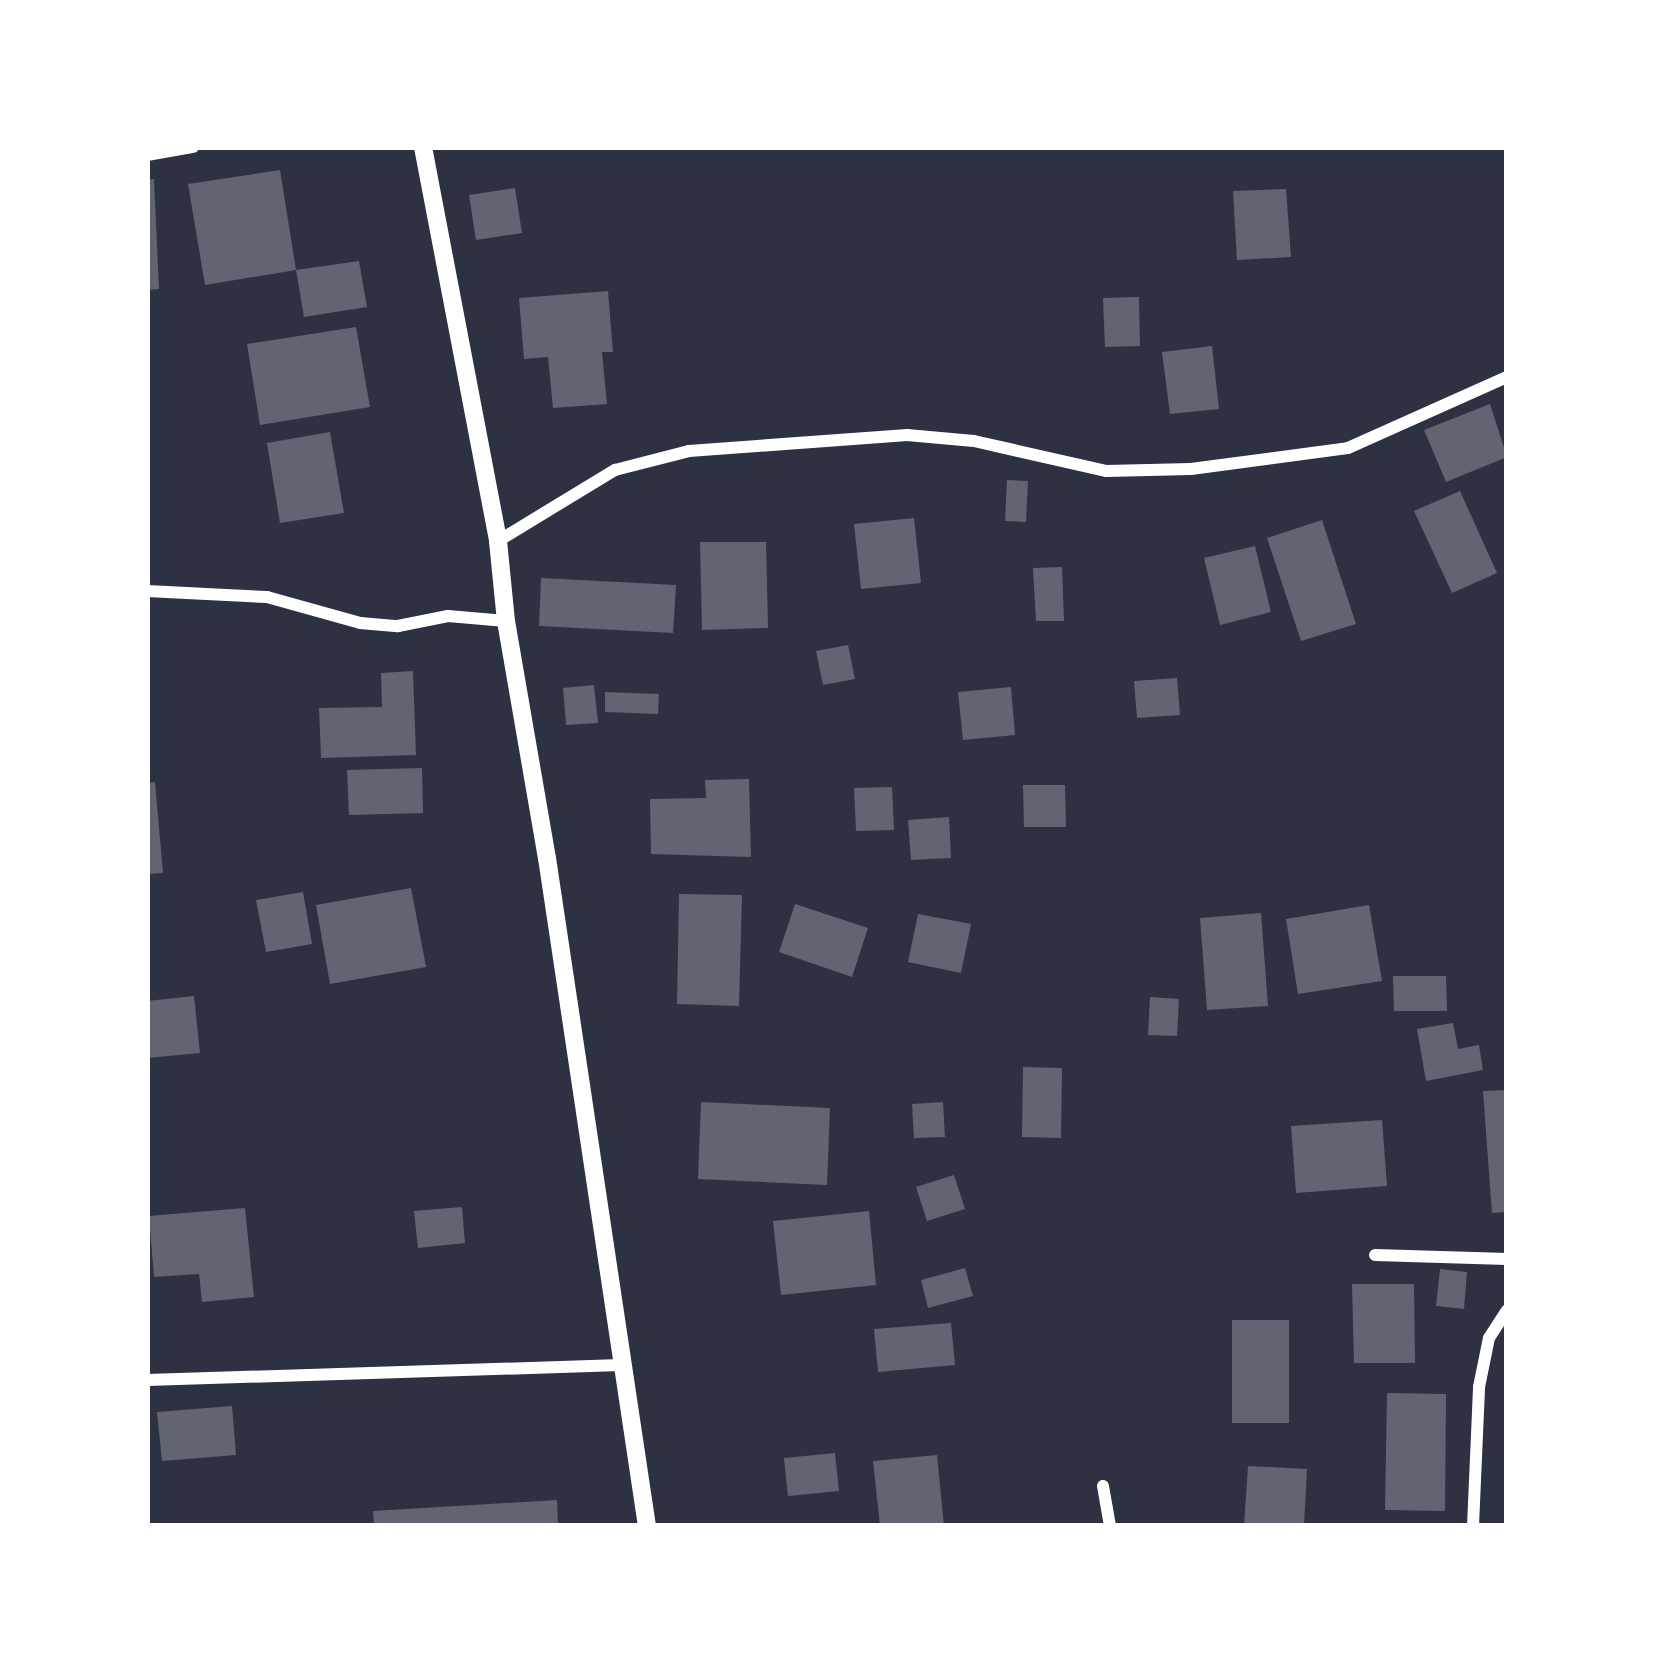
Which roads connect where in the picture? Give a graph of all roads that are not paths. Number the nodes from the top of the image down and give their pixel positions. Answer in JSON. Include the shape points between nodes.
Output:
{"nodes":[{"id":1,"x":194,"y":147,"type":"edge"},
{"id":2,"x":423,"y":147,"type":"edge"},
{"id":3,"x":147,"y":155,"type":"edge"},
{"id":4,"x":1507,"y":377,"type":"edge"},
{"id":5,"x":499,"y":541,"type":"junction"},
{"id":6,"x":147,"y":591,"type":"edge"},
{"id":7,"x":506,"y":621,"type":"junction"},
{"id":8,"x":1375,"y":1255,"type":"dead end"},
{"id":9,"x":1507,"y":1259,"type":"edge"},
{"id":10,"x":1507,"y":1310,"type":"edge"},
{"id":11,"x":621,"y":1365,"type":"junction"},
{"id":12,"x":147,"y":1380,"type":"edge"},
{"id":13,"x":1103,"y":1486,"type":"dead end"},
{"id":14,"x":646,"y":1526,"type":"edge"},
{"id":15,"x":1110,"y":1526,"type":"edge"},
{"id":16,"x":1473,"y":1526,"type":"edge"}],
"edges":[{"from":1,"to":3,"type":"street"},
{"from":2,"to":5,"type":"street"},
{"from":4,"to":5,"type":"street","via":[[1348,448],[1191,470],[1106,471],[974,441],[907,435],[689,451],[616,470]]},
{"from":5,"to":7,"type":"street"},
{"from":6,"to":7,"type":"street","via":[[267,597],[360,623]]},
{"from":7,"to":11,"type":"street"},
{"from":8,"to":9,"type":"street"},
{"from":10,"to":16,"type":"street","via":[[1489,1338],[1479,1387]]},
{"from":11,"to":12,"type":"street"},
{"from":11,"to":14,"type":"street"},
{"from":13,"to":15,"type":"street"}]}
